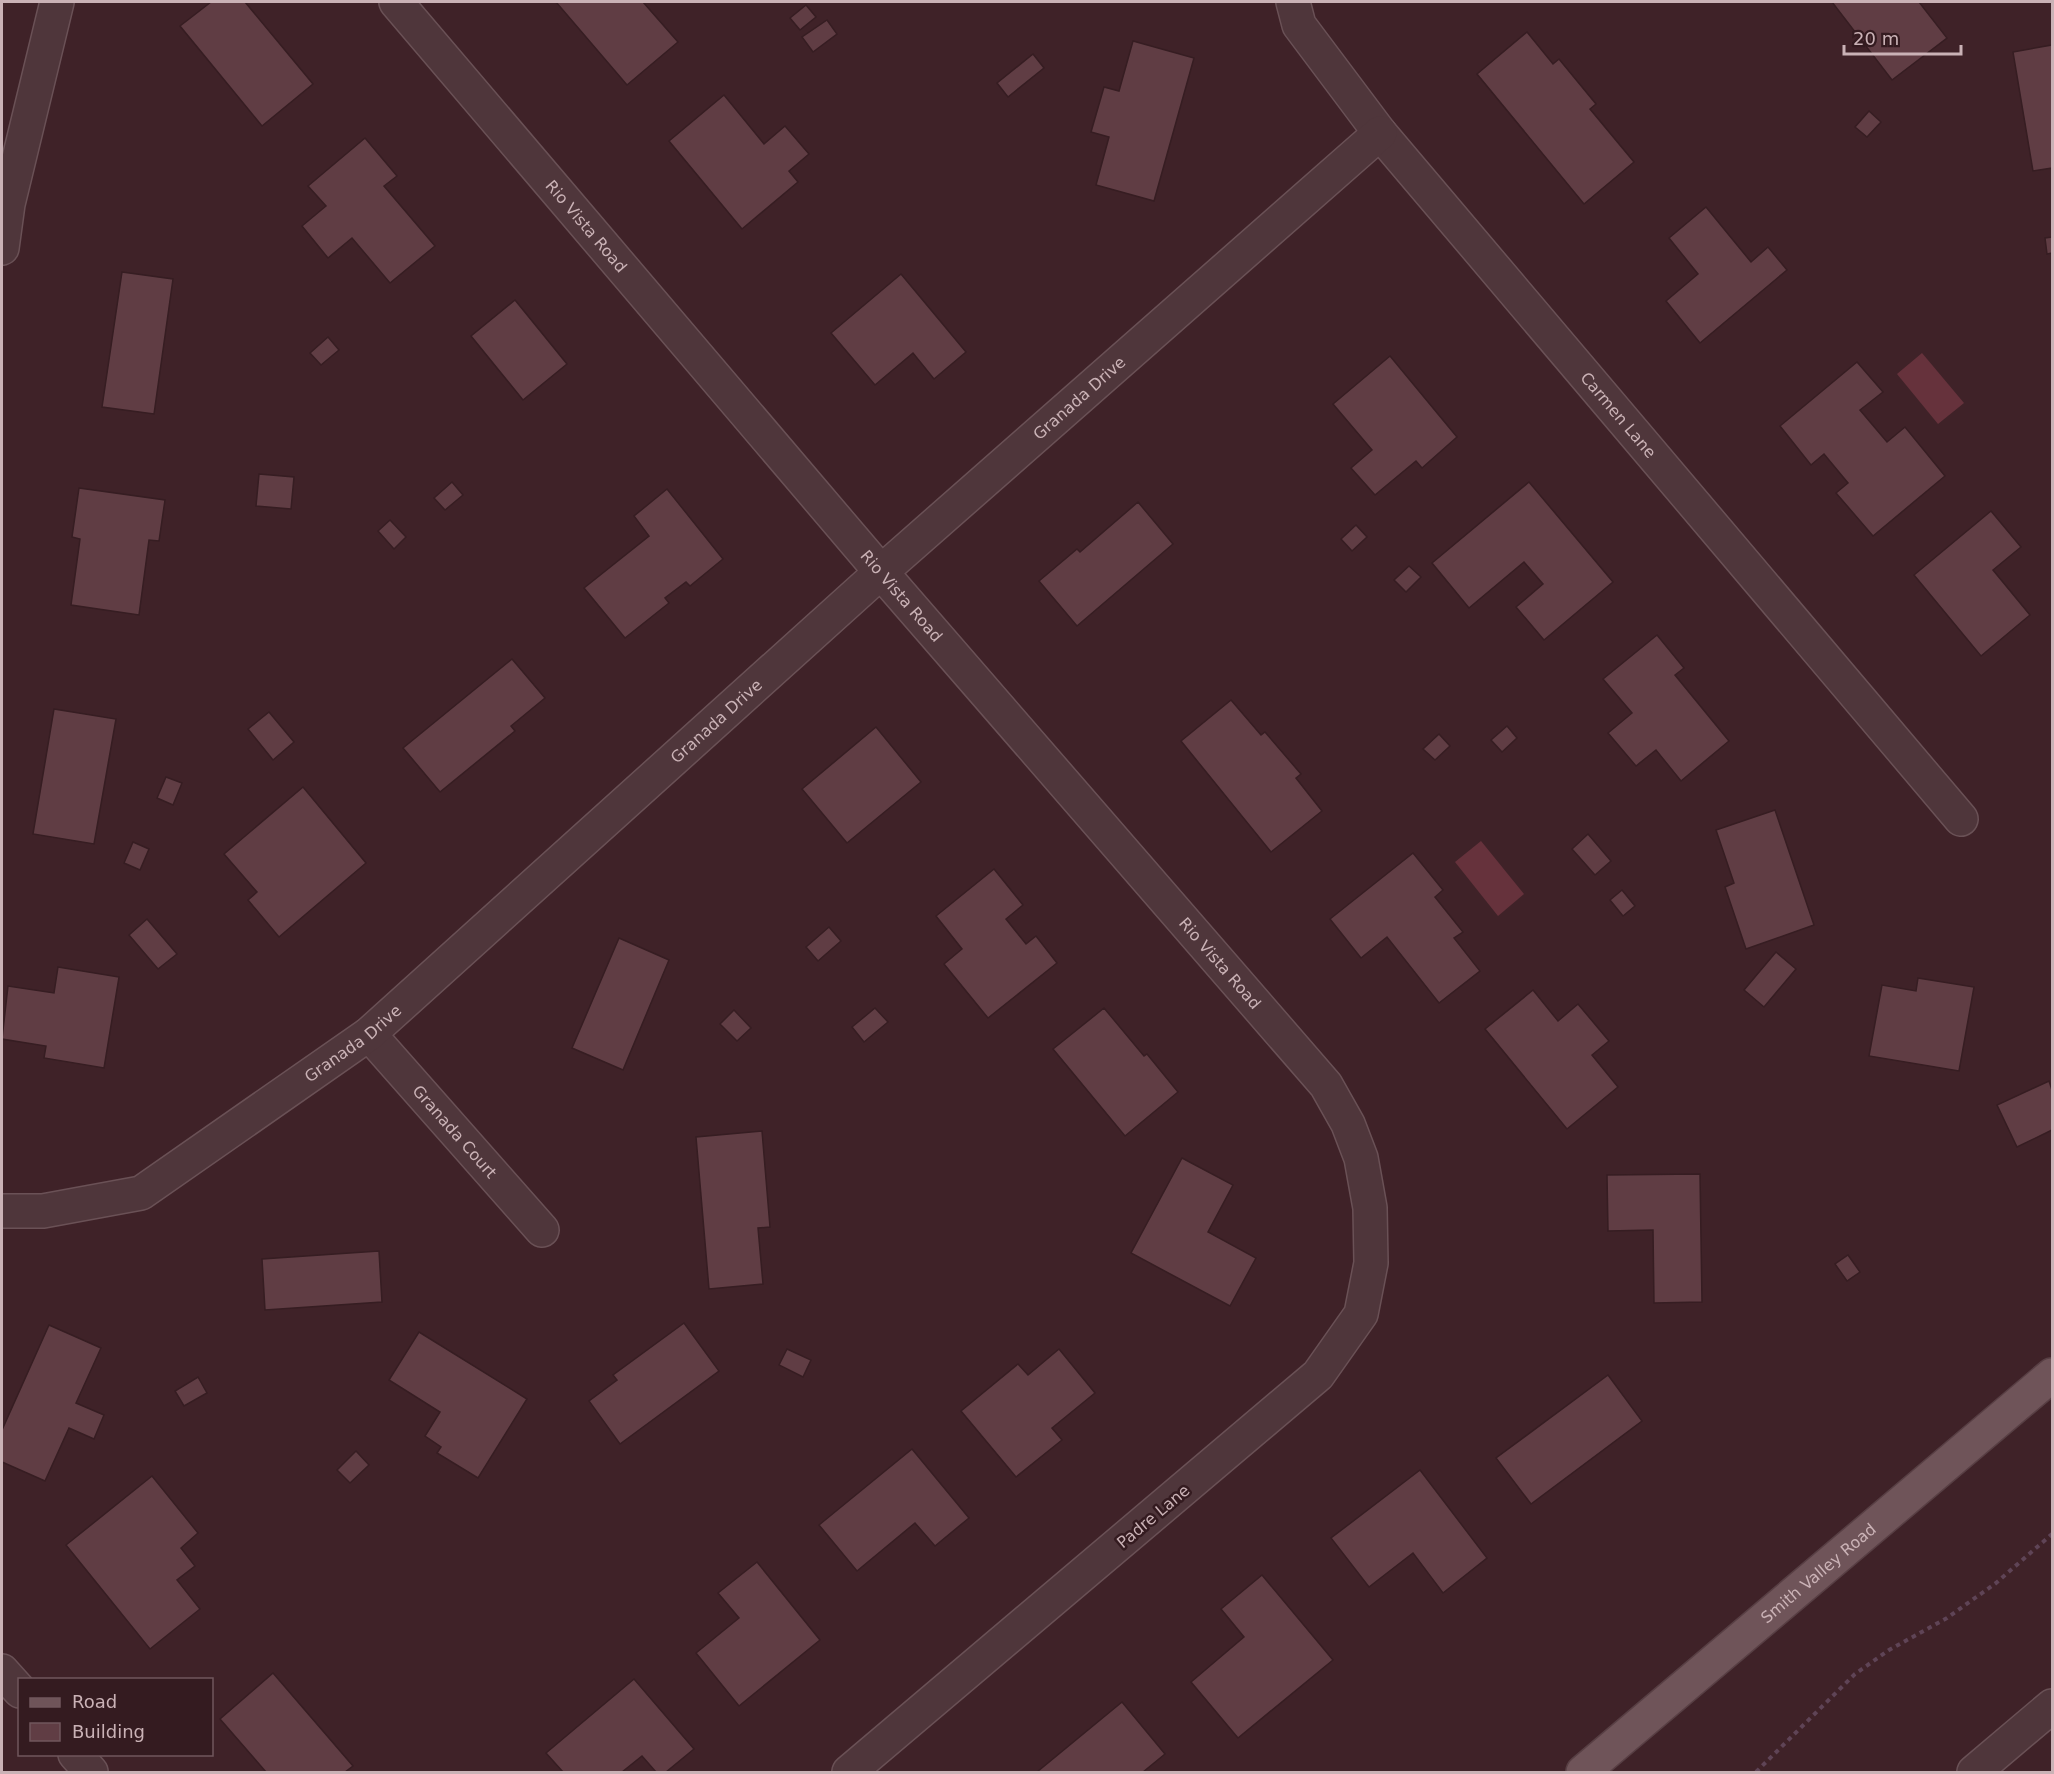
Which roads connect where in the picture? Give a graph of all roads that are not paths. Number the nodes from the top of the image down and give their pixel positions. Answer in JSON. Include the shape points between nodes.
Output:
{"nodes":[{"id":1,"x":57,"y":2,"type":"edge"},
{"id":2,"x":396,"y":2,"type":"edge"},
{"id":3,"x":1293,"y":2,"type":"edge"},
{"id":4,"x":1380,"y":133,"type":"junction"},
{"id":5,"x":2,"y":248,"type":"edge"},
{"id":6,"x":881,"y":572,"type":"junction"},
{"id":7,"x":1961,"y":819,"type":"dead end"},
{"id":8,"x":369,"y":1034,"type":"junction"},
{"id":9,"x":1370,"y":1208,"type":"joint"},
{"id":10,"x":2,"y":1211,"type":"edge"},
{"id":11,"x":542,"y":1230,"type":"dead end"},
{"id":12,"x":2052,"y":1375,"type":"edge"},
{"id":13,"x":2,"y":1671,"type":"edge"},
{"id":14,"x":18,"y":1689,"type":"edge"},
{"id":15,"x":2052,"y":1706,"type":"edge"},
{"id":16,"x":76,"y":1756,"type":"edge"},
{"id":17,"x":91,"y":1773,"type":"edge"},
{"id":18,"x":849,"y":1773,"type":"edge"},
{"id":19,"x":1583,"y":1773,"type":"edge"},
{"id":20,"x":1974,"y":1773,"type":"edge"}],
"edges":[{"from":1,"to":5,"type":"street","via":[[8,204]]},
{"from":2,"to":6,"type":"street","name":"Rio Vista Road"},
{"from":3,"to":4,"type":"street","name":"Carmen Lane","via":[[1299,25]]},
{"from":4,"to":6,"type":"street","name":"Granada Drive"},
{"from":4,"to":7,"type":"street","name":"Carmen Lane"},
{"from":6,"to":8,"type":"street","name":"Granada Drive"},
{"from":6,"to":9,"type":"street","name":"Rio Vista Road","via":[[1326,1085],[1361,1158]]},
{"from":8,"to":10,"type":"street","name":"Granada Drive","via":[[141,1193],[43,1211]]},
{"from":8,"to":11,"type":"street","name":"Granada Court"},
{"from":9,"to":18,"type":"street","name":"Padre Lane","via":[[1371,1263],[1361,1314],[1318,1375]]},
{"from":12,"to":19,"type":"main road","name":"Smith Valley Road"},
{"from":13,"to":14,"type":"street"},
{"from":15,"to":20,"type":"street"},
{"from":16,"to":17,"type":"street"}]}
